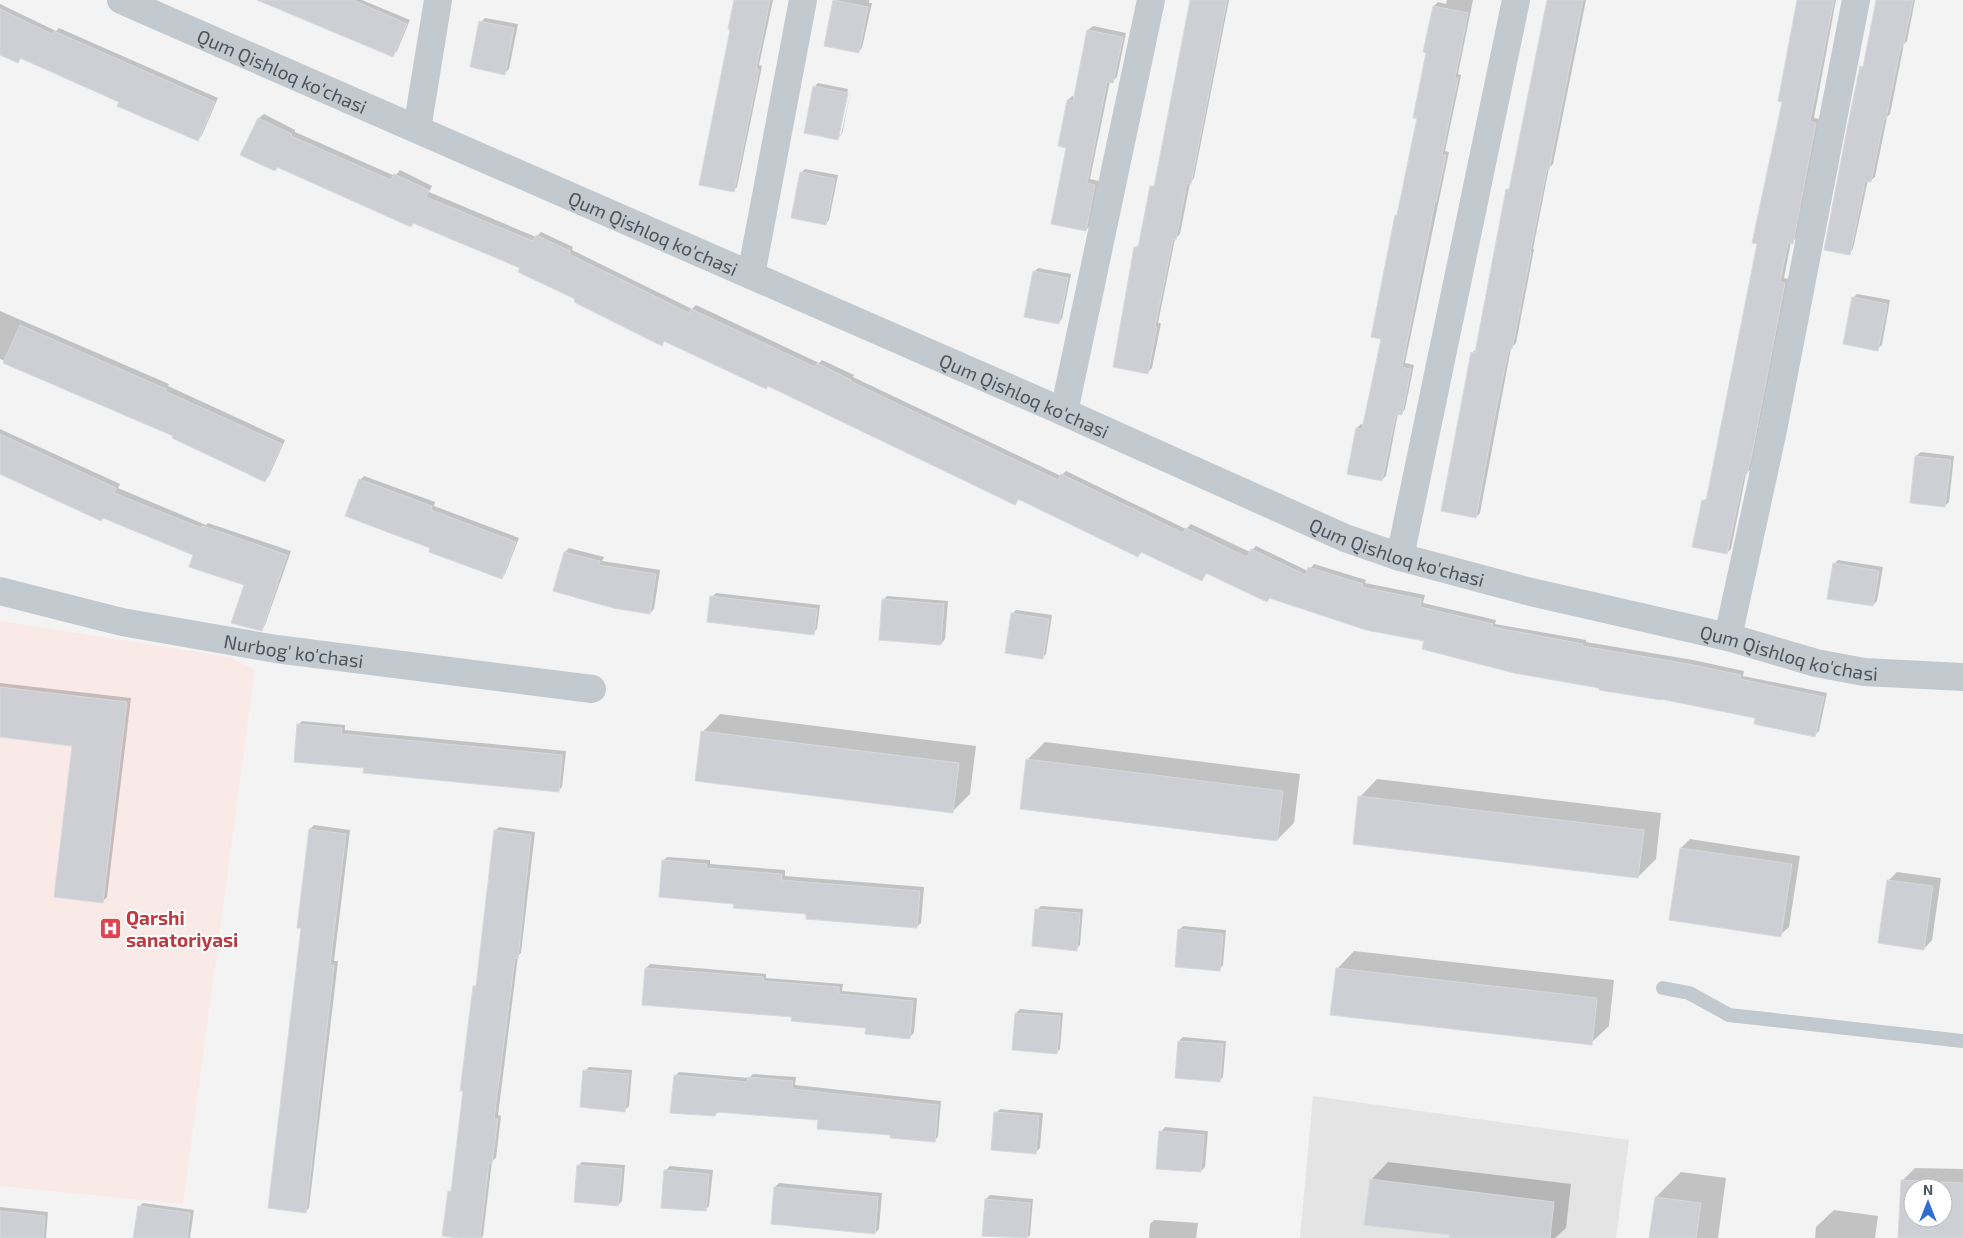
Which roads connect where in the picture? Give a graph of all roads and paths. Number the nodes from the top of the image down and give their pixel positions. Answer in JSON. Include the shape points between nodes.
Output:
{"nodes":[{"id":1,"x":121,"y":0,"type":"edge"},
{"id":2,"x":438,"y":0,"type":"edge"},
{"id":3,"x":803,"y":0,"type":"edge"},
{"id":4,"x":1152,"y":0,"type":"edge"},
{"id":5,"x":1516,"y":0,"type":"edge"},
{"id":6,"x":1856,"y":0,"type":"edge"},
{"id":7,"x":417,"y":129,"type":"junction"},
{"id":8,"x":751,"y":275,"type":"junction"},
{"id":9,"x":1064,"y":412,"type":"junction"},
{"id":10,"x":1400,"y":557,"type":"junction"},
{"id":11,"x":0,"y":591,"type":"edge"},
{"id":12,"x":1728,"y":638,"type":"junction"},
{"id":13,"x":1963,"y":676,"type":"edge"},
{"id":14,"x":592,"y":689,"type":"dead end"},
{"id":15,"x":1663,"y":988,"type":"dead end"},
{"id":16,"x":1963,"y":1041,"type":"edge"}],
"edges":[{"from":1,"to":7,"type":"street","name":"Qum Qishloq ko'chasi"},
{"from":2,"to":7,"type":"street"},
{"from":3,"to":8,"type":"street"},
{"from":4,"to":9,"type":"street"},
{"from":5,"to":10,"type":"street"},
{"from":6,"to":12,"type":"street","via":[[1773,430]]},
{"from":7,"to":8,"type":"street","name":"Qum Qishloq ko'chasi"},
{"from":8,"to":9,"type":"street","name":"Qum Qishloq ko'chasi"},
{"from":9,"to":10,"type":"street","name":"Qum Qishloq ko'chasi","via":[[1345,538]]},
{"from":10,"to":12,"type":"street","name":"Qum Qishloq ko'chasi","via":[[1531,592]]},
{"from":11,"to":14,"type":"street","name":"Nurbog' ko'chasi","via":[[122,622],[276,649]]},
{"from":12,"to":13,"type":"street","name":"Qum Qishloq ko'chasi","via":[[1816,663],[1864,672]]},
{"from":15,"to":16,"type":"lane","via":[[1689,993],[1729,1015]]}]}
